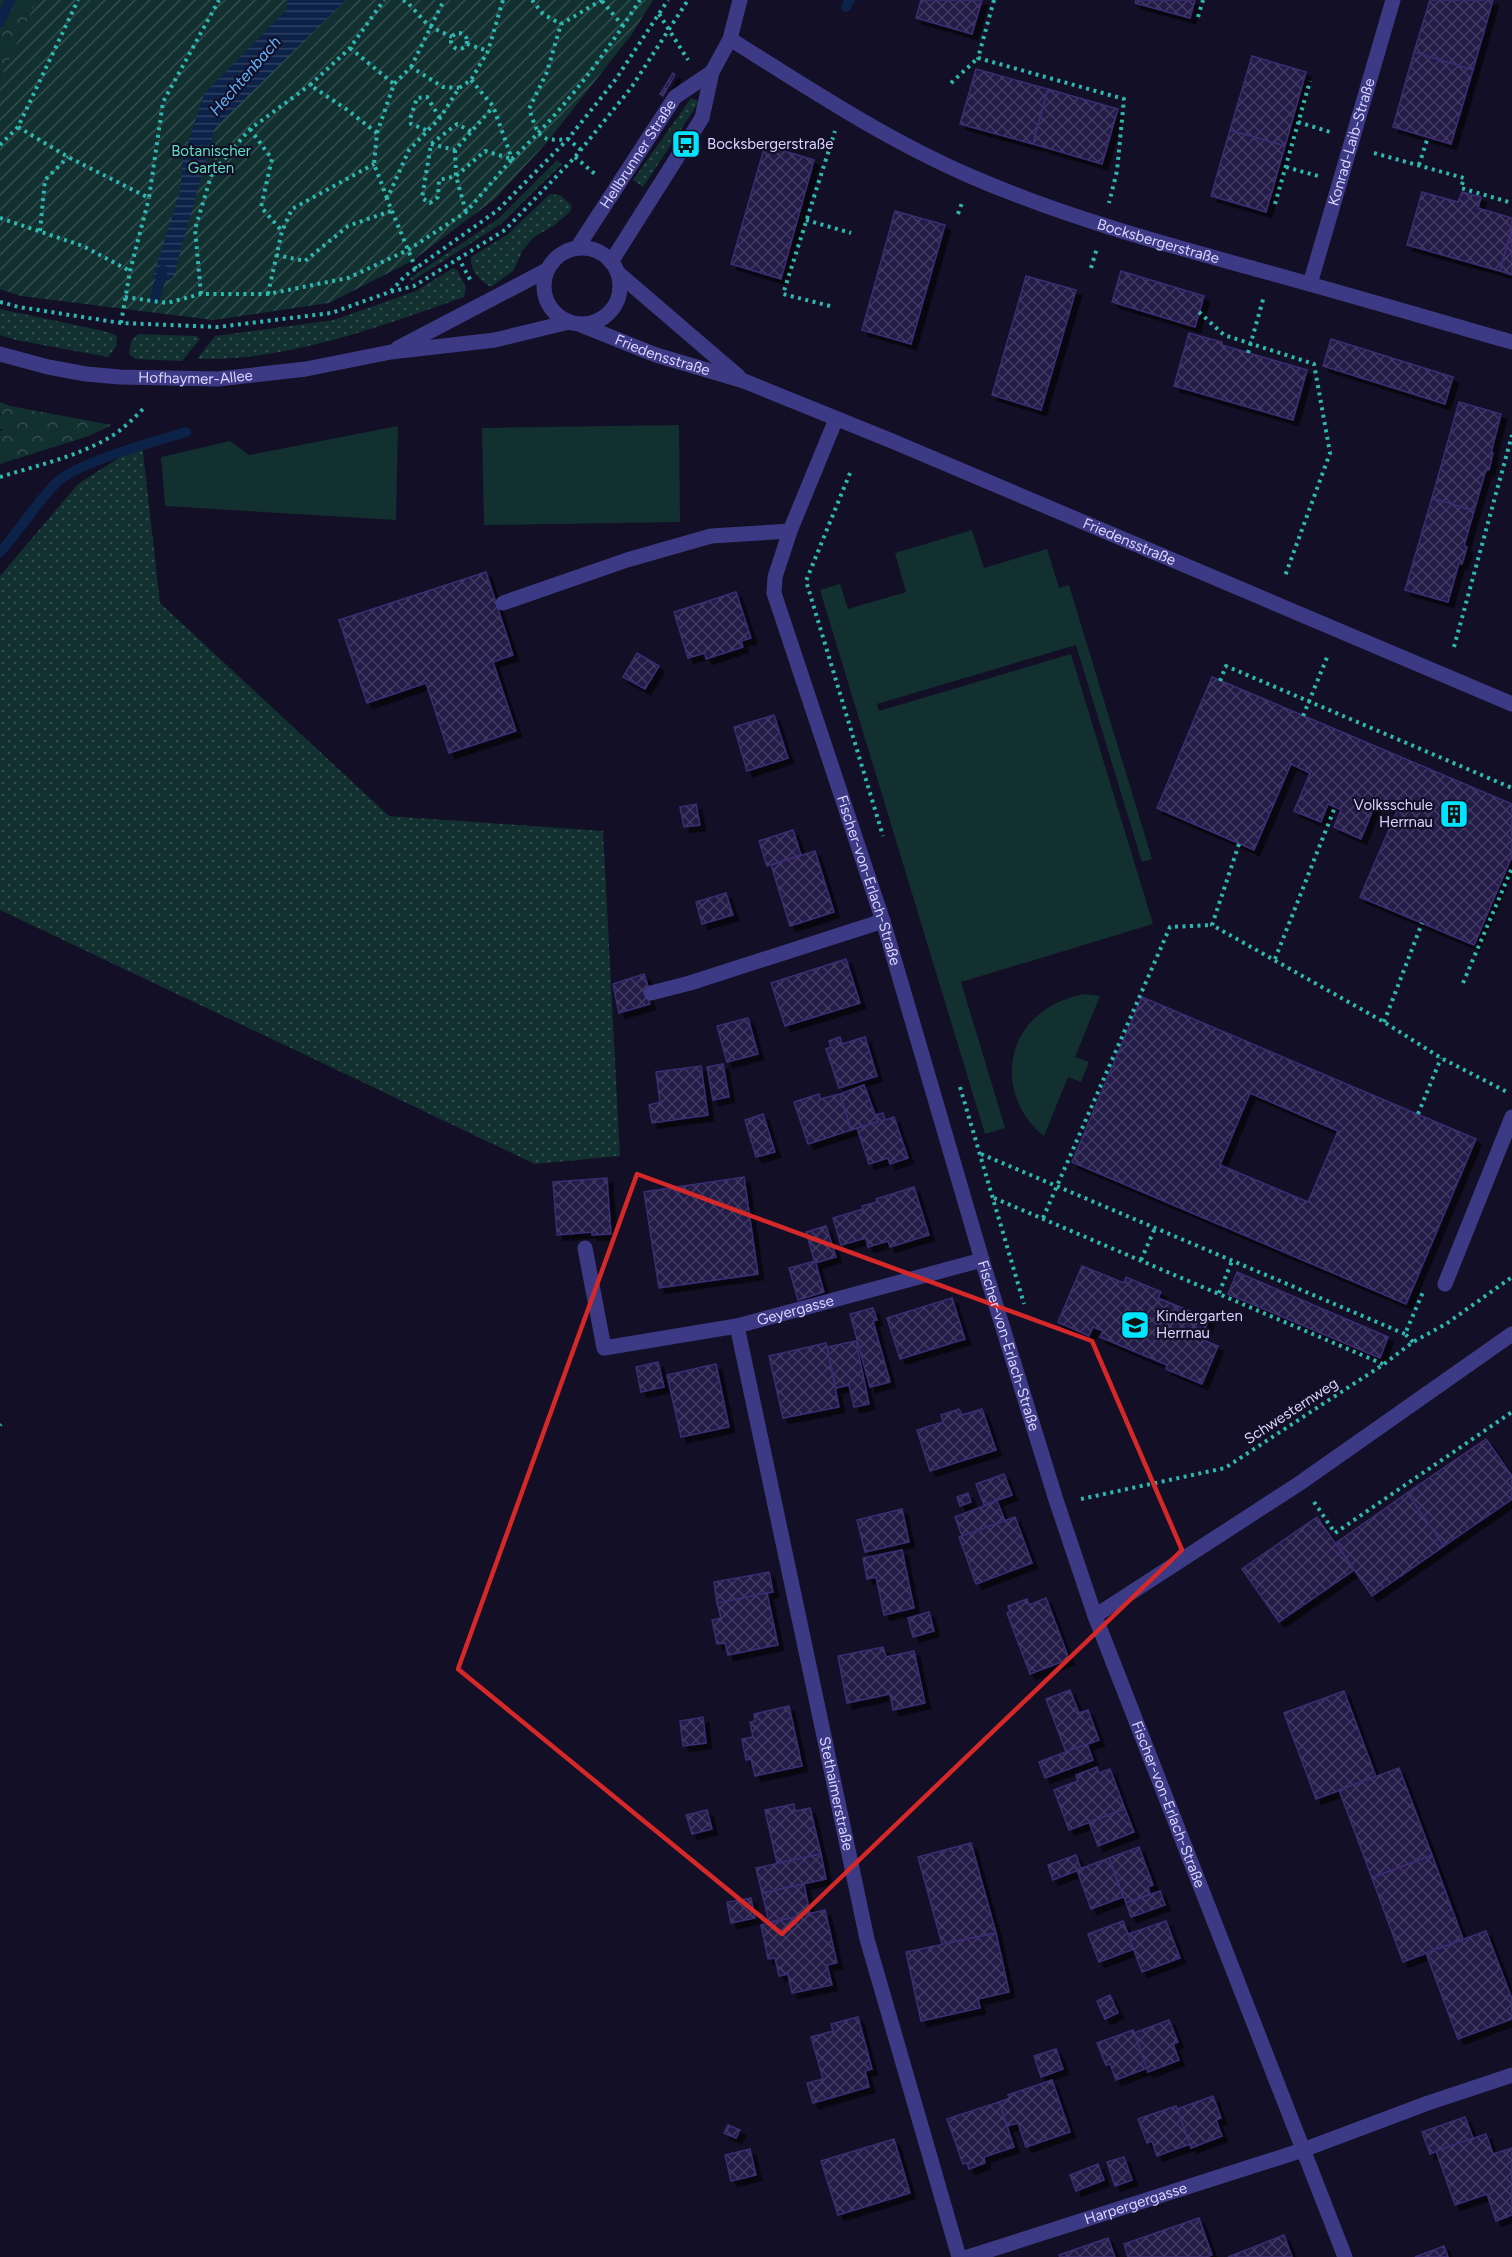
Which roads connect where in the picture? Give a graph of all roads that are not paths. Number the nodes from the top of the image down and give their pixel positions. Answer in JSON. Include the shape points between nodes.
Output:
{"nodes":[{"id":1,"x":740,"y":0,"type":"edge"},
{"id":2,"x":1393,"y":0,"type":"edge"},
{"id":3,"x":730,"y":39,"type":"junction"},
{"id":4,"x":712,"y":72,"type":"junction"},
{"id":5,"x":577,"y":248,"type":"junction"},
{"id":6,"x":615,"y":268,"type":"junction"},
{"id":7,"x":547,"y":270,"type":"junction"},
{"id":8,"x":1310,"y":284,"type":"junction"},
{"id":9,"x":575,"y":323,"type":"junction"},
{"id":10,"x":1512,"y":342,"type":"edge"},
{"id":11,"x":390,"y":352,"type":"junction"},
{"id":12,"x":0,"y":354,"type":"edge"},
{"id":13,"x":744,"y":381,"type":"junction"},
{"id":14,"x":836,"y":419,"type":"junction"},
{"id":15,"x":790,"y":531,"type":"junction"},
{"id":16,"x":503,"y":603,"type":"dead end"},
{"id":17,"x":1512,"y":704,"type":"edge"},
{"id":18,"x":883,"y":921,"type":"junction"},
{"id":19,"x":651,"y":993,"type":"dead end"},
{"id":20,"x":1512,"y":1117,"type":"edge"},
{"id":21,"x":585,"y":1248,"type":"dead end"},
{"id":22,"x":982,"y":1260,"type":"junction"},
{"id":23,"x":1445,"y":1284,"type":"dead end"},
{"id":24,"x":737,"y":1326,"type":"junction"},
{"id":25,"x":1512,"y":1334,"type":"edge"},
{"id":26,"x":1095,"y":1616,"type":"junction"},
{"id":27,"x":1512,"y":2075,"type":"edge"},
{"id":28,"x":1303,"y":2151,"type":"junction"},
{"id":29,"x":959,"y":2257,"type":"edge"},
{"id":30,"x":968,"y":2257,"type":"edge"},
{"id":31,"x":1345,"y":2257,"type":"edge"}],
"edges":[{"from":1,"to":3,"type":"street","name":"Hellbrunner Straße"},
{"from":2,"to":8,"type":"street","name":"Konrad-Laib-Straße"},
{"from":3,"to":4,"type":"street","name":"Hellbrunner Straße"},
{"from":3,"to":8,"type":"street","name":"Bocksbergerstraße","via":[[846,113],[970,176],[1104,227]]},
{"from":4,"to":5,"type":"street","name":"Hellbrunner Straße","via":[[675,97]]},
{"from":4,"to":6,"type":"street","name":"Hellbrunner Straße","via":[[702,118]]},
{"from":5,"to":6,"type":"street","via":[[602,254]]},
{"from":5,"to":7,"type":"street","via":[[564,252]]},
{"from":6,"to":9,"type":"street","via":[[620,285],[613,308],[593,323]]},
{"from":6,"to":13,"type":"street","name":"Friedensstraße"},
{"from":7,"to":9,"type":"street","via":[[543,282],[547,301],[558,316]]},
{"from":7,"to":11,"type":"street","name":"Hofhaymer-Allee"},
{"from":8,"to":10,"type":"street","name":"Bocksbergerstraße"},
{"from":9,"to":11,"type":"street","name":"Hofhaymer-Allee","via":[[495,340]]},
{"from":9,"to":13,"type":"street","name":"Friedensstraße","via":[[656,355]]},
{"from":11,"to":12,"type":"street","name":"Hofhaymer-Allee","via":[[306,369],[218,379],[86,374]]},
{"from":13,"to":14,"type":"street","name":"Friedensstraße"},
{"from":14,"to":15,"type":"street","name":"Fischer-von-Erlach-Straße"},
{"from":14,"to":17,"type":"street","name":"Friedensstraße"},
{"from":15,"to":16,"type":"street","via":[[711,536]]},
{"from":15,"to":18,"type":"street","name":"Fischer-von-Erlach-Straße","via":[[775,577],[774,593]]},
{"from":18,"to":19,"type":"street"},
{"from":18,"to":22,"type":"street","name":"Fischer-von-Erlach-Straße"},
{"from":20,"to":23,"type":"street"},
{"from":21,"to":24,"type":"street","name":"Geyergasse","via":[[604,1348]]},
{"from":22,"to":24,"type":"street","name":"Geyergasse"},
{"from":22,"to":26,"type":"street","name":"Fischer-von-Erlach-Straße"},
{"from":24,"to":29,"type":"street","name":"Stethaimerstraße","via":[[867,1939]]},
{"from":25,"to":26,"type":"street","via":[[1300,1483]]},
{"from":26,"to":28,"type":"street","name":"Fischer-von-Erlach-Straße"},
{"from":27,"to":28,"type":"street","name":"Harpergergasse"},
{"from":28,"to":30,"type":"street","name":"Harpergergasse"},
{"from":28,"to":31,"type":"street","name":"Fischer-von-Erlach-Straße"}]}
